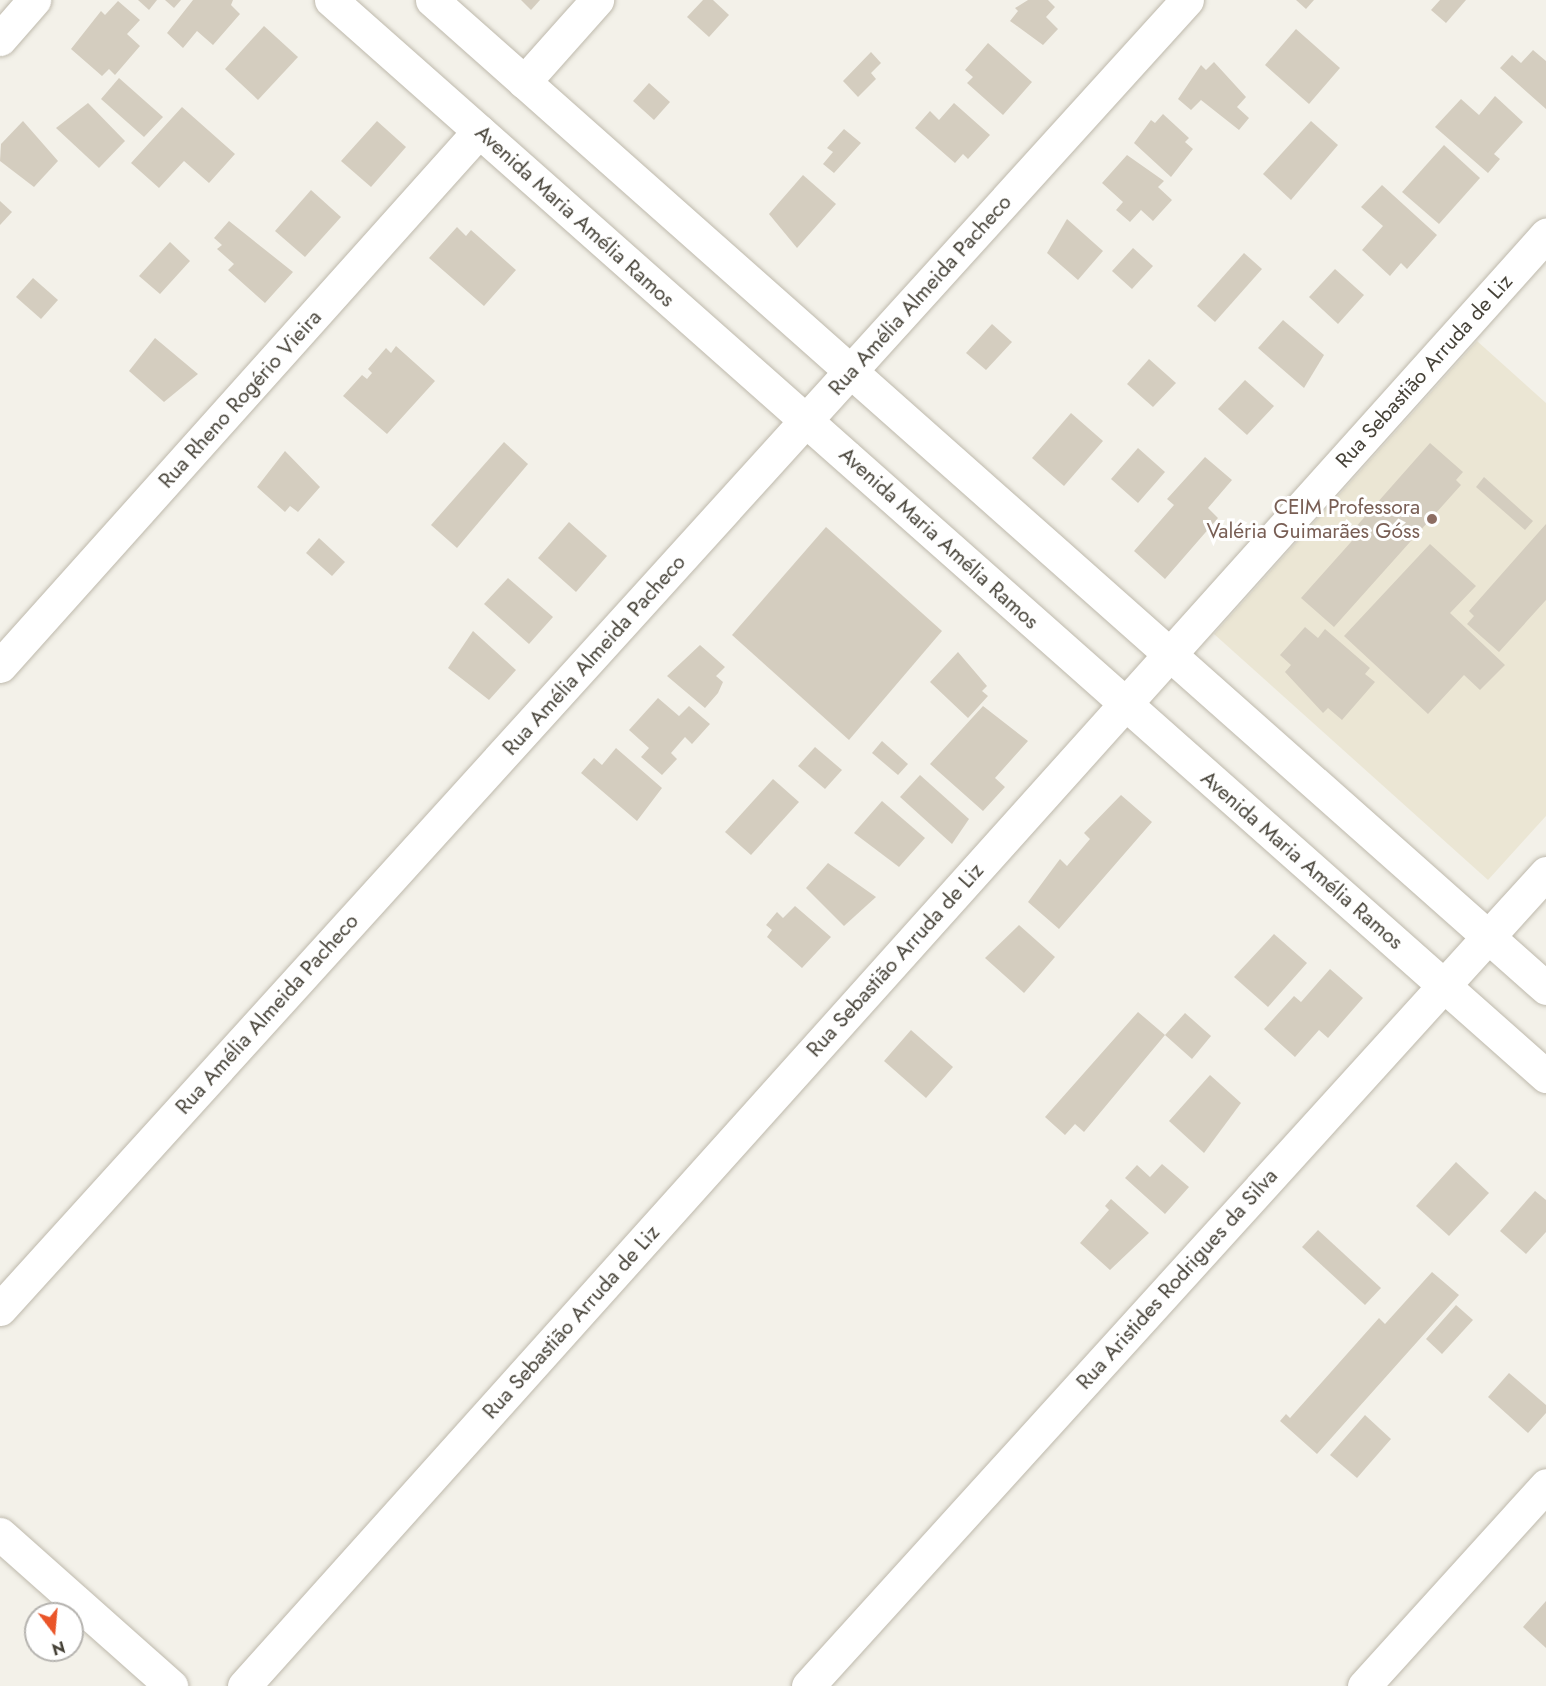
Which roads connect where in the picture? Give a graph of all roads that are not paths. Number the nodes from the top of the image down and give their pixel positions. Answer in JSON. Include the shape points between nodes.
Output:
{"nodes":[{"id":1,"x":34,"y":0,"type":"edge"},
{"id":2,"x":331,"y":0,"type":"edge"},
{"id":3,"x":432,"y":0,"type":"edge"},
{"id":4,"x":597,"y":0,"type":"edge"},
{"id":5,"x":1187,"y":0,"type":"edge"},
{"id":6,"x":0,"y":39,"type":"edge"},
{"id":7,"x":524,"y":82,"type":"junction"},
{"id":8,"x":479,"y":131,"type":"junction"},
{"id":9,"x":1546,"y":235,"type":"edge"},
{"id":10,"x":851,"y":371,"type":"junction"},
{"id":11,"x":806,"y":420,"type":"junction"},
{"id":12,"x":1170,"y":654,"type":"junction"},
{"id":13,"x":0,"y":666,"type":"edge"},
{"id":14,"x":1126,"y":704,"type":"junction"},
{"id":15,"x":1546,"y":873,"type":"edge"},
{"id":16,"x":1488,"y":936,"type":"junction"},
{"id":17,"x":1444,"y":985,"type":"junction"},
{"id":18,"x":1546,"y":988,"type":"edge"},
{"id":19,"x":1546,"y":1076,"type":"edge"},
{"id":20,"x":0,"y":1309,"type":"edge"},
{"id":21,"x":1546,"y":1485,"type":"edge"},
{"id":22,"x":0,"y":1534,"type":"edge"},
{"id":23,"x":171,"y":1686,"type":"edge"},
{"id":24,"x":244,"y":1686,"type":"edge"},
{"id":25,"x":808,"y":1686,"type":"edge"},
{"id":26,"x":1364,"y":1686,"type":"edge"}],
"edges":[{"from":1,"to":6,"type":"street"},
{"from":2,"to":8,"type":"street","name":"Avenida Maria Amélia Ramos"},
{"from":3,"to":7,"type":"street"},
{"from":4,"to":7,"type":"street"},
{"from":5,"to":10,"type":"street","name":"Rua Amélia Almeida Pacheco"},
{"from":7,"to":10,"type":"street"},
{"from":8,"to":11,"type":"street","name":"Avenida Maria Amélia Ramos"},
{"from":8,"to":13,"type":"street","name":"Rua Rheno Rogério Vieira"},
{"from":9,"to":12,"type":"street","name":"Rua Sebastião Arruda de Liz"},
{"from":10,"to":11,"type":"street","name":"Rua Amélia Almeida Pacheco"},
{"from":10,"to":12,"type":"street"},
{"from":11,"to":14,"type":"street","name":"Avenida Maria Amélia Ramos"},
{"from":11,"to":20,"type":"street","name":"Rua Amélia Almeida Pacheco"},
{"from":12,"to":14,"type":"street","name":"Rua Sebastião Arruda de Liz"},
{"from":12,"to":16,"type":"street"},
{"from":14,"to":17,"type":"street","name":"Avenida Maria Amélia Ramos"},
{"from":14,"to":24,"type":"street","name":"Rua Sebastião Arruda de Liz"},
{"from":15,"to":16,"type":"street","name":"Rua Aristides Rodrigues da Silva"},
{"from":16,"to":17,"type":"street","name":"Rua Aristides Rodrigues da Silva"},
{"from":16,"to":18,"type":"street"},
{"from":17,"to":19,"type":"street","name":"Avenida Maria Amélia Ramos"},
{"from":17,"to":25,"type":"street","name":"Rua Aristides Rodrigues da Silva"},
{"from":21,"to":26,"type":"street"},
{"from":22,"to":23,"type":"street"}]}
